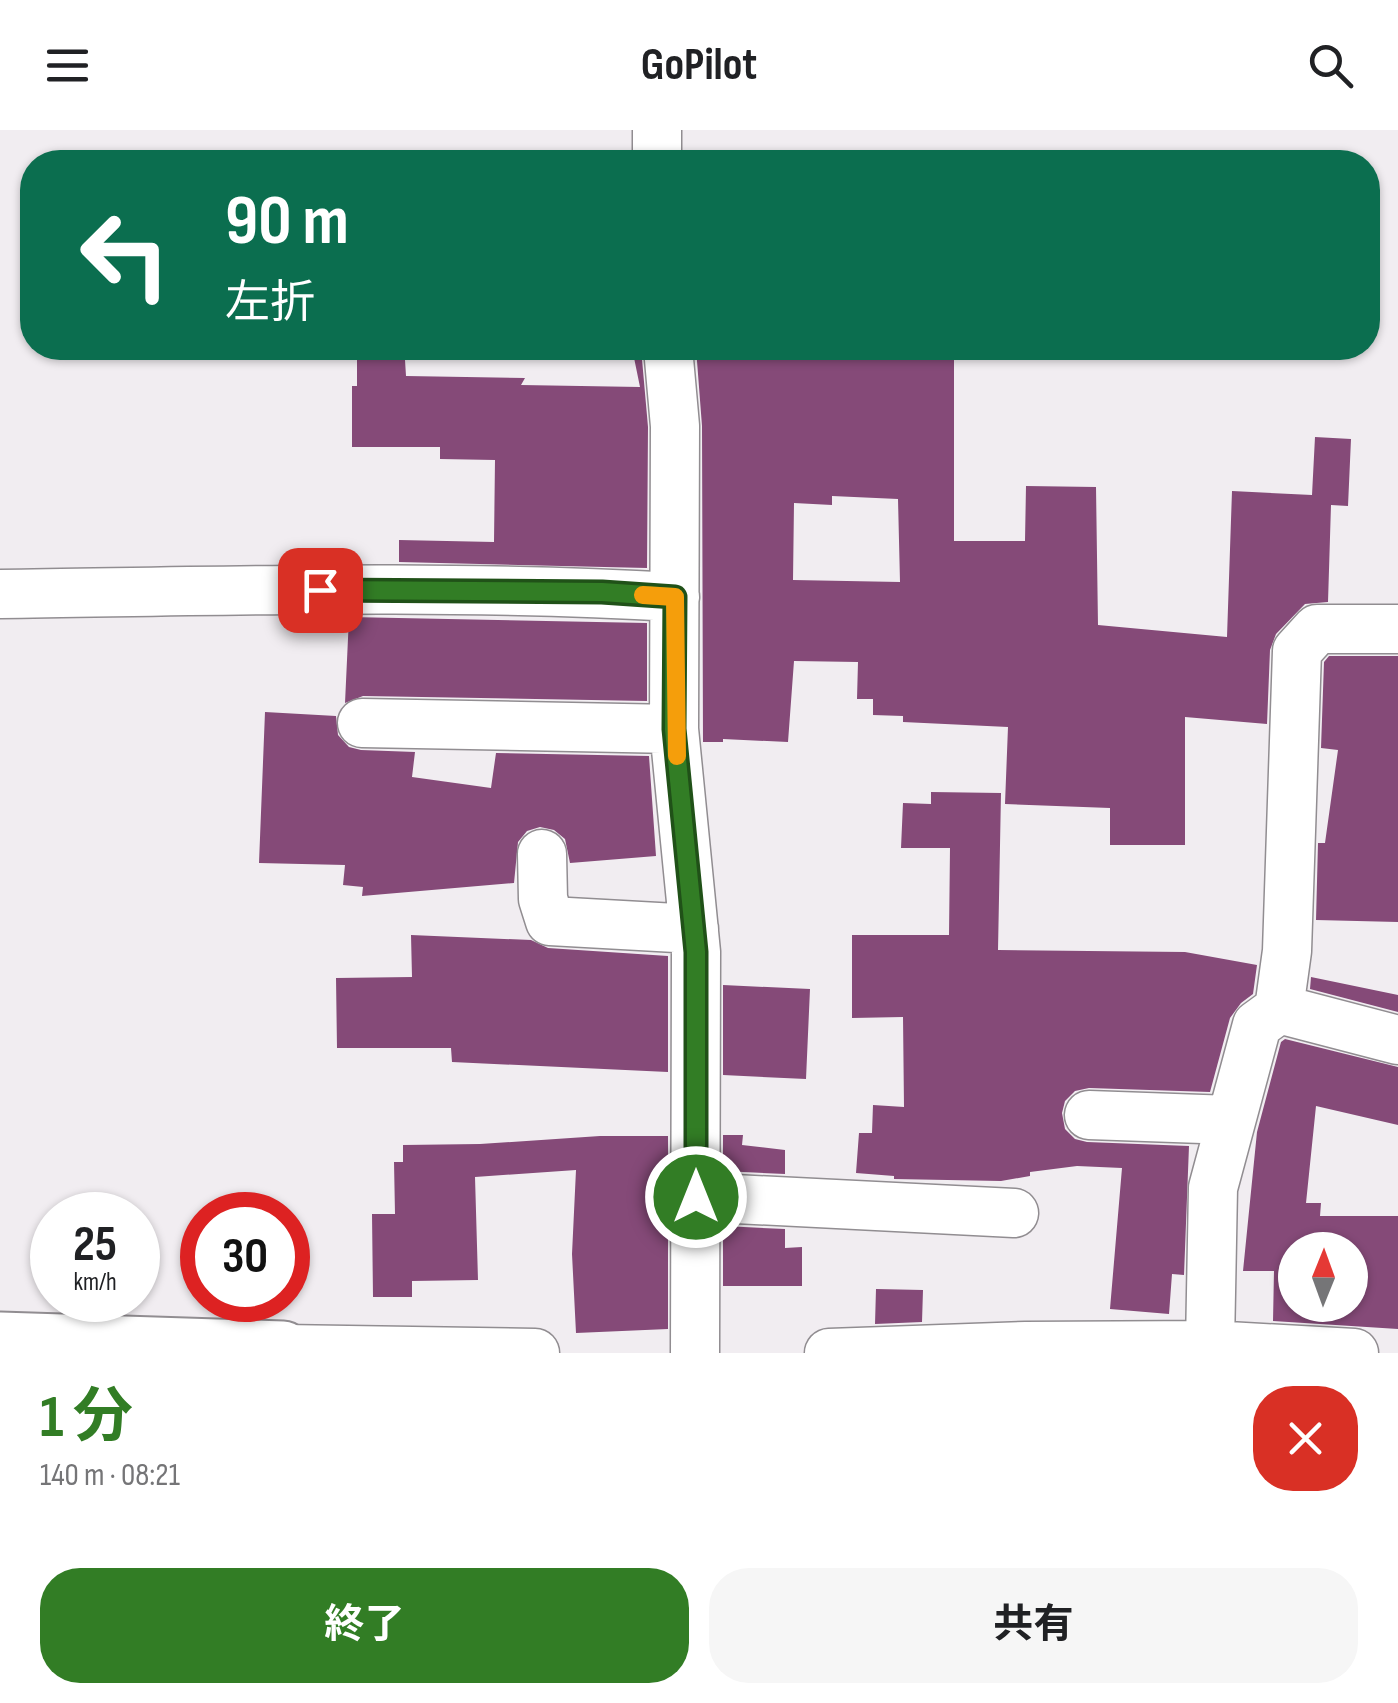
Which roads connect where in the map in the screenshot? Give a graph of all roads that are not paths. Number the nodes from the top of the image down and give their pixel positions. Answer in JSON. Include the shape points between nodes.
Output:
{"nodes":[{"id":1,"x":669,"y":360,"type":"edge"},
{"id":2,"x":0,"y":594,"type":"edge"},
{"id":3,"x":675,"y":597,"type":"junction"},
{"id":4,"x":1398,"y":629,"type":"edge"},
{"id":5,"x":362,"y":723,"type":"dead end"},
{"id":6,"x":674,"y":729,"type":"junction"},
{"id":7,"x":542,"y":854,"type":"dead end"},
{"id":8,"x":694,"y":929,"type":"junction"},
{"id":9,"x":1279,"y":1010,"type":"junction"},
{"id":10,"x":1398,"y":1040,"type":"edge"},
{"id":11,"x":1089,"y":1116,"type":"dead end"},
{"id":12,"x":1230,"y":1120,"type":"junction"},
{"id":13,"x":696,"y":1197,"type":"junction"},
{"id":14,"x":1014,"y":1213,"type":"dead end"},
{"id":15,"x":0,"y":1340,"type":"edge"},
{"id":16,"x":1210,"y":1345,"type":"junction"},
{"id":17,"x":283,"y":1349,"type":"joint"},
{"id":18,"x":1026,"y":1350,"type":"edge"},
{"id":19,"x":1332,"y":1352,"type":"edge"},
{"id":20,"x":534,"y":1353,"type":"edge"},
{"id":21,"x":695,"y":1353,"type":"edge"},
{"id":22,"x":829,"y":1353,"type":"edge"}],
"edges":[{"from":1,"to":3,"type":"street"},
{"from":2,"to":3,"type":"street","via":[[320,590]]},
{"from":3,"to":6,"type":"street"},
{"from":4,"to":9,"type":"street","via":[[1318,629],[1297,651],[1287,951]]},
{"from":5,"to":6,"type":"street"},
{"from":6,"to":8,"type":"street"},
{"from":7,"to":8,"type":"street","via":[[550,921]]},
{"from":8,"to":13,"type":"street"},
{"from":9,"to":10,"type":"street"},
{"from":9,"to":12,"type":"street","via":[[1258,1025]]},
{"from":11,"to":12,"type":"street"},
{"from":12,"to":16,"type":"street","via":[[1213,1188]]},
{"from":13,"to":14,"type":"street"},
{"from":13,"to":21,"type":"street"},
{"from":15,"to":17,"type":"street"},
{"from":16,"to":18,"type":"street"},
{"from":16,"to":19,"type":"street"},
{"from":17,"to":20,"type":"street"},
{"from":18,"to":22,"type":"street"}]}
